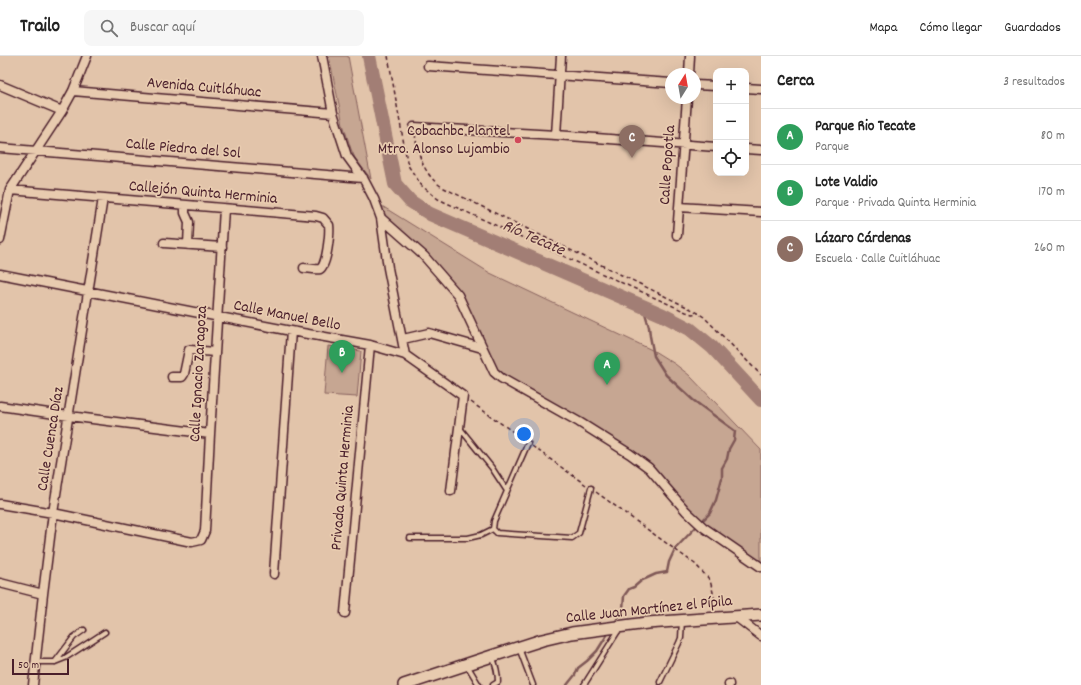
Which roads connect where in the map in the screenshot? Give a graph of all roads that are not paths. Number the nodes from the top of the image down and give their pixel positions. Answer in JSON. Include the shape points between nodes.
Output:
{"nodes":[{"id":1,"x":87,"y":56,"type":"edge"},
{"id":2,"x":322,"y":56,"type":"edge"},
{"id":3,"x":560,"y":56,"type":"edge"},
{"id":4,"x":690,"y":56,"type":"edge"},
{"id":5,"x":428,"y":66,"type":"dead end"},
{"id":6,"x":689,"y":68,"type":"edge"},
{"id":7,"x":560,"y":74,"type":"junction"},
{"id":8,"x":665,"y":83,"type":"edge"},
{"id":9,"x":0,"y":85,"type":"edge"},
{"id":10,"x":701,"y":85,"type":"edge"},
{"id":11,"x":713,"y":86,"type":"edge"},
{"id":12,"x":749,"y":88,"type":"edge"},
{"id":13,"x":761,"y":89,"type":"edge"},
{"id":14,"x":73,"y":91,"type":"junction"},
{"id":15,"x":687,"y":104,"type":"edge"},
{"id":16,"x":62,"y":111,"type":"junction"},
{"id":17,"x":333,"y":113,"type":"junction"},
{"id":18,"x":414,"y":127,"type":"road end"},
{"id":19,"x":556,"y":135,"type":"junction"},
{"id":20,"x":684,"y":145,"type":"junction"},
{"id":21,"x":713,"y":147,"type":"edge"},
{"id":22,"x":0,"y":148,"type":"edge"},
{"id":23,"x":749,"y":149,"type":"edge"},
{"id":24,"x":37,"y":150,"type":"junction"},
{"id":25,"x":761,"y":150,"type":"edge"},
{"id":26,"x":364,"y":178,"type":"junction"},
{"id":27,"x":10,"y":190,"type":"junction"},
{"id":28,"x":103,"y":198,"type":"junction"},
{"id":29,"x":185,"y":206,"type":"junction"},
{"id":30,"x":679,"y":207,"type":"junction"},
{"id":31,"x":224,"y":209,"type":"junction"},
{"id":32,"x":761,"y":212,"type":"edge"},
{"id":33,"x":382,"y":218,"type":"junction"},
{"id":34,"x":677,"y":235,"type":"dead end"},
{"id":35,"x":0,"y":240,"type":"edge"},
{"id":36,"x":164,"y":243,"type":"dead end"},
{"id":37,"x":188,"y":245,"type":"junction"},
{"id":38,"x":222,"y":247,"type":"junction"},
{"id":39,"x":304,"y":268,"type":"dead end"},
{"id":40,"x":0,"y":274,"type":"edge"},
{"id":41,"x":89,"y":292,"type":"junction"},
{"id":42,"x":217,"y":317,"type":"junction"},
{"id":43,"x":291,"y":331,"type":"junction"},
{"id":44,"x":402,"y":339,"type":"junction"},
{"id":45,"x":370,"y":345,"type":"junction"},
{"id":46,"x":482,"y":348,"type":"junction"},
{"id":47,"x":215,"y":352,"type":"junction"},
{"id":48,"x":405,"y":355,"type":"junction"},
{"id":49,"x":172,"y":377,"type":"dead end"},
{"id":50,"x":0,"y":406,"type":"edge"},
{"id":51,"x":69,"y":416,"type":"junction"},
{"id":52,"x":458,"y":427,"type":"junction"},
{"id":53,"x":210,"y":434,"type":"junction"},
{"id":54,"x":528,"y":443,"type":"road end"},
{"id":55,"x":590,"y":488,"type":"road end"},
{"id":56,"x":451,"y":491,"type":"dead end"},
{"id":57,"x":507,"y":491,"type":"junction"},
{"id":58,"x":0,"y":504,"type":"edge"},
{"id":59,"x":53,"y":513,"type":"junction"},
{"id":60,"x":493,"y":529,"type":"junction"},
{"id":61,"x":410,"y":538,"type":"dead end"},
{"id":62,"x":761,"y":567,"type":"edge"},
{"id":63,"x":274,"y":574,"type":"dead end"},
{"id":64,"x":0,"y":583,"type":"edge"},
{"id":65,"x":43,"y":594,"type":"junction"},
{"id":66,"x":345,"y":614,"type":"dead end"},
{"id":67,"x":761,"y":614,"type":"edge"},
{"id":68,"x":735,"y":616,"type":"junction"},
{"id":69,"x":682,"y":620,"type":"junction"},
{"id":70,"x":621,"y":626,"type":"junction"},
{"id":71,"x":84,"y":630,"type":"dead end"},
{"id":72,"x":105,"y":632,"type":"dead end"},
{"id":73,"x":761,"y":636,"type":"edge"},
{"id":74,"x":519,"y":647,"type":"junction"},
{"id":75,"x":492,"y":656,"type":"junction"},
{"id":76,"x":36,"y":662,"type":"junction"},
{"id":77,"x":55,"y":662,"type":"junction"},
{"id":78,"x":466,"y":664,"type":"junction"},
{"id":79,"x":660,"y":682,"type":"dead end"},
{"id":80,"x":33,"y":685,"type":"edge"},
{"id":81,"x":404,"y":685,"type":"edge"},
{"id":82,"x":479,"y":685,"type":"edge"},
{"id":83,"x":493,"y":685,"type":"edge"},
{"id":84,"x":532,"y":685,"type":"edge"},
{"id":85,"x":584,"y":685,"type":"edge"}],
"edges":[{"from":1,"to":14,"type":"street"},
{"from":2,"to":17,"type":"street"},
{"from":3,"to":7,"type":"street"},
{"from":4,"to":6,"type":"street"},
{"from":5,"to":7,"type":"street"},
{"from":7,"to":8,"type":"street"},
{"from":7,"to":19,"type":"street"},
{"from":9,"to":16,"type":"street"},
{"from":10,"to":11,"type":"street"},
{"from":12,"to":13,"type":"street"},
{"from":14,"to":16,"type":"street"},
{"from":14,"to":17,"type":"street","name":"Avenida Cuitláhuac"},
{"from":15,"to":20,"type":"street","name":"Calle Popotla"},
{"from":16,"to":24,"type":"street"},
{"from":17,"to":26,"type":"street","via":[[347,156]]},
{"from":18,"to":19,"type":"street"},
{"from":19,"to":20,"type":"street"},
{"from":20,"to":21,"type":"street"},
{"from":20,"to":30,"type":"street","name":"Calle Popotla"},
{"from":22,"to":24,"type":"street","name":"Calle Piedra del Sol"},
{"from":23,"to":25,"type":"street"},
{"from":24,"to":26,"type":"street","name":"Calle Piedra del Sol"},
{"from":24,"to":27,"type":"street"},
{"from":26,"to":33,"type":"street"},
{"from":27,"to":28,"type":"street","name":"Callejón Quinta Herminia"},
{"from":27,"to":35,"type":"street"},
{"from":28,"to":29,"type":"street","name":"Callejón Quinta Herminia"},
{"from":28,"to":41,"type":"street","name":"Calle Cuenca Díaz"},
{"from":29,"to":31,"type":"street","name":"Callejón Quinta Herminia"},
{"from":29,"to":37,"type":"street","via":[[189,222]]},
{"from":30,"to":32,"type":"street"},
{"from":30,"to":34,"type":"street","name":"Calle Popotla"},
{"from":31,"to":38,"type":"street","name":"Calle Ignacio Zaragoza"},
{"from":31,"to":39,"type":"street","name":"Callejón Quinta Herminia","via":[[323,218],[329,225],[325,263],[317,269]]},
{"from":33,"to":44,"type":"street","via":[[388,268]]},
{"from":33,"to":46,"type":"street","via":[[424,256],[458,295]]},
{"from":36,"to":37,"type":"street"},
{"from":37,"to":38,"type":"street"},
{"from":38,"to":42,"type":"street","name":"Calle Ignacio Zaragoza"},
{"from":40,"to":41,"type":"street","name":"Calle Manuel Bello"},
{"from":41,"to":42,"type":"street","name":"Calle Manuel Bello"},
{"from":41,"to":51,"type":"street","name":"Calle Cuenca Díaz"},
{"from":42,"to":43,"type":"street","name":"Calle Manuel Bello"},
{"from":42,"to":47,"type":"street","name":"Calle Ignacio Zaragoza"},
{"from":43,"to":45,"type":"street","name":"Calle Manuel Bello"},
{"from":43,"to":63,"type":"street"},
{"from":44,"to":46,"type":"street","via":[[429,333]]},
{"from":44,"to":48,"type":"street"},
{"from":45,"to":48,"type":"street","name":"Calle Manuel Bello"},
{"from":45,"to":66,"type":"street","name":"Privada Quinta Herminia"},
{"from":46,"to":62,"type":"street","via":[[494,372],[501,378],[630,454],[649,468],[703,527]]},
{"from":47,"to":49,"type":"street","via":[[189,350],[184,374],[182,377]]},
{"from":47,"to":53,"type":"street","name":"Calle Ignacio Zaragoza"},
{"from":48,"to":52,"type":"street","name":"Calle Manuel Bello","via":[[463,396]]},
{"from":50,"to":51,"type":"street"},
{"from":51,"to":53,"type":"street"},
{"from":51,"to":59,"type":"street","name":"Calle Cuenca Díaz"},
{"from":52,"to":56,"type":"street"},
{"from":52,"to":57,"type":"lane","via":[[492,468]]},
{"from":53,"to":59,"type":"street","name":"Calle Ignacio Zaragoza","via":[[205,531],[201,540],[192,542]]},
{"from":54,"to":57,"type":"lane"},
{"from":55,"to":60,"type":"lane","via":[[579,533],[572,538],[497,532]]},
{"from":57,"to":60,"type":"lane"},
{"from":58,"to":59,"type":"street"},
{"from":59,"to":65,"type":"street","name":"Calle Cuenca Díaz"},
{"from":60,"to":61,"type":"lane","via":[[468,538]]},
{"from":64,"to":65,"type":"street"},
{"from":65,"to":76,"type":"street","name":"Calle Cuenca Díaz"},
{"from":67,"to":68,"type":"main road","name":"Calle Juan Martínez el Pípila"},
{"from":68,"to":69,"type":"main road","name":"Calle Juan Martínez el Pípila"},
{"from":68,"to":73,"type":"street"},
{"from":69,"to":70,"type":"main road","name":"Calle Juan Martínez el Pípila"},
{"from":69,"to":79,"type":"lane","via":[[681,638]]},
{"from":70,"to":74,"type":"main road","name":"Calle Juan Martínez el Pípila","via":[[572,633]]},
{"from":70,"to":85,"type":"lane"},
{"from":71,"to":77,"type":"lane","via":[[74,637]]},
{"from":72,"to":77,"type":"lane"},
{"from":74,"to":75,"type":"main road","name":"Calle Juan Martínez el Pípila"},
{"from":74,"to":84,"type":"lane"},
{"from":75,"to":78,"type":"main road","name":"Calle Juan Martínez el Pípila"},
{"from":75,"to":83,"type":"lane","via":[[498,678],[498,682]]},
{"from":76,"to":77,"type":"lane"},
{"from":76,"to":80,"type":"street","name":"Calle Cuenca Díaz"},
{"from":78,"to":81,"type":"main road","name":"Calle Juan Martínez el Pípila"},
{"from":78,"to":82,"type":"lane"}]}
